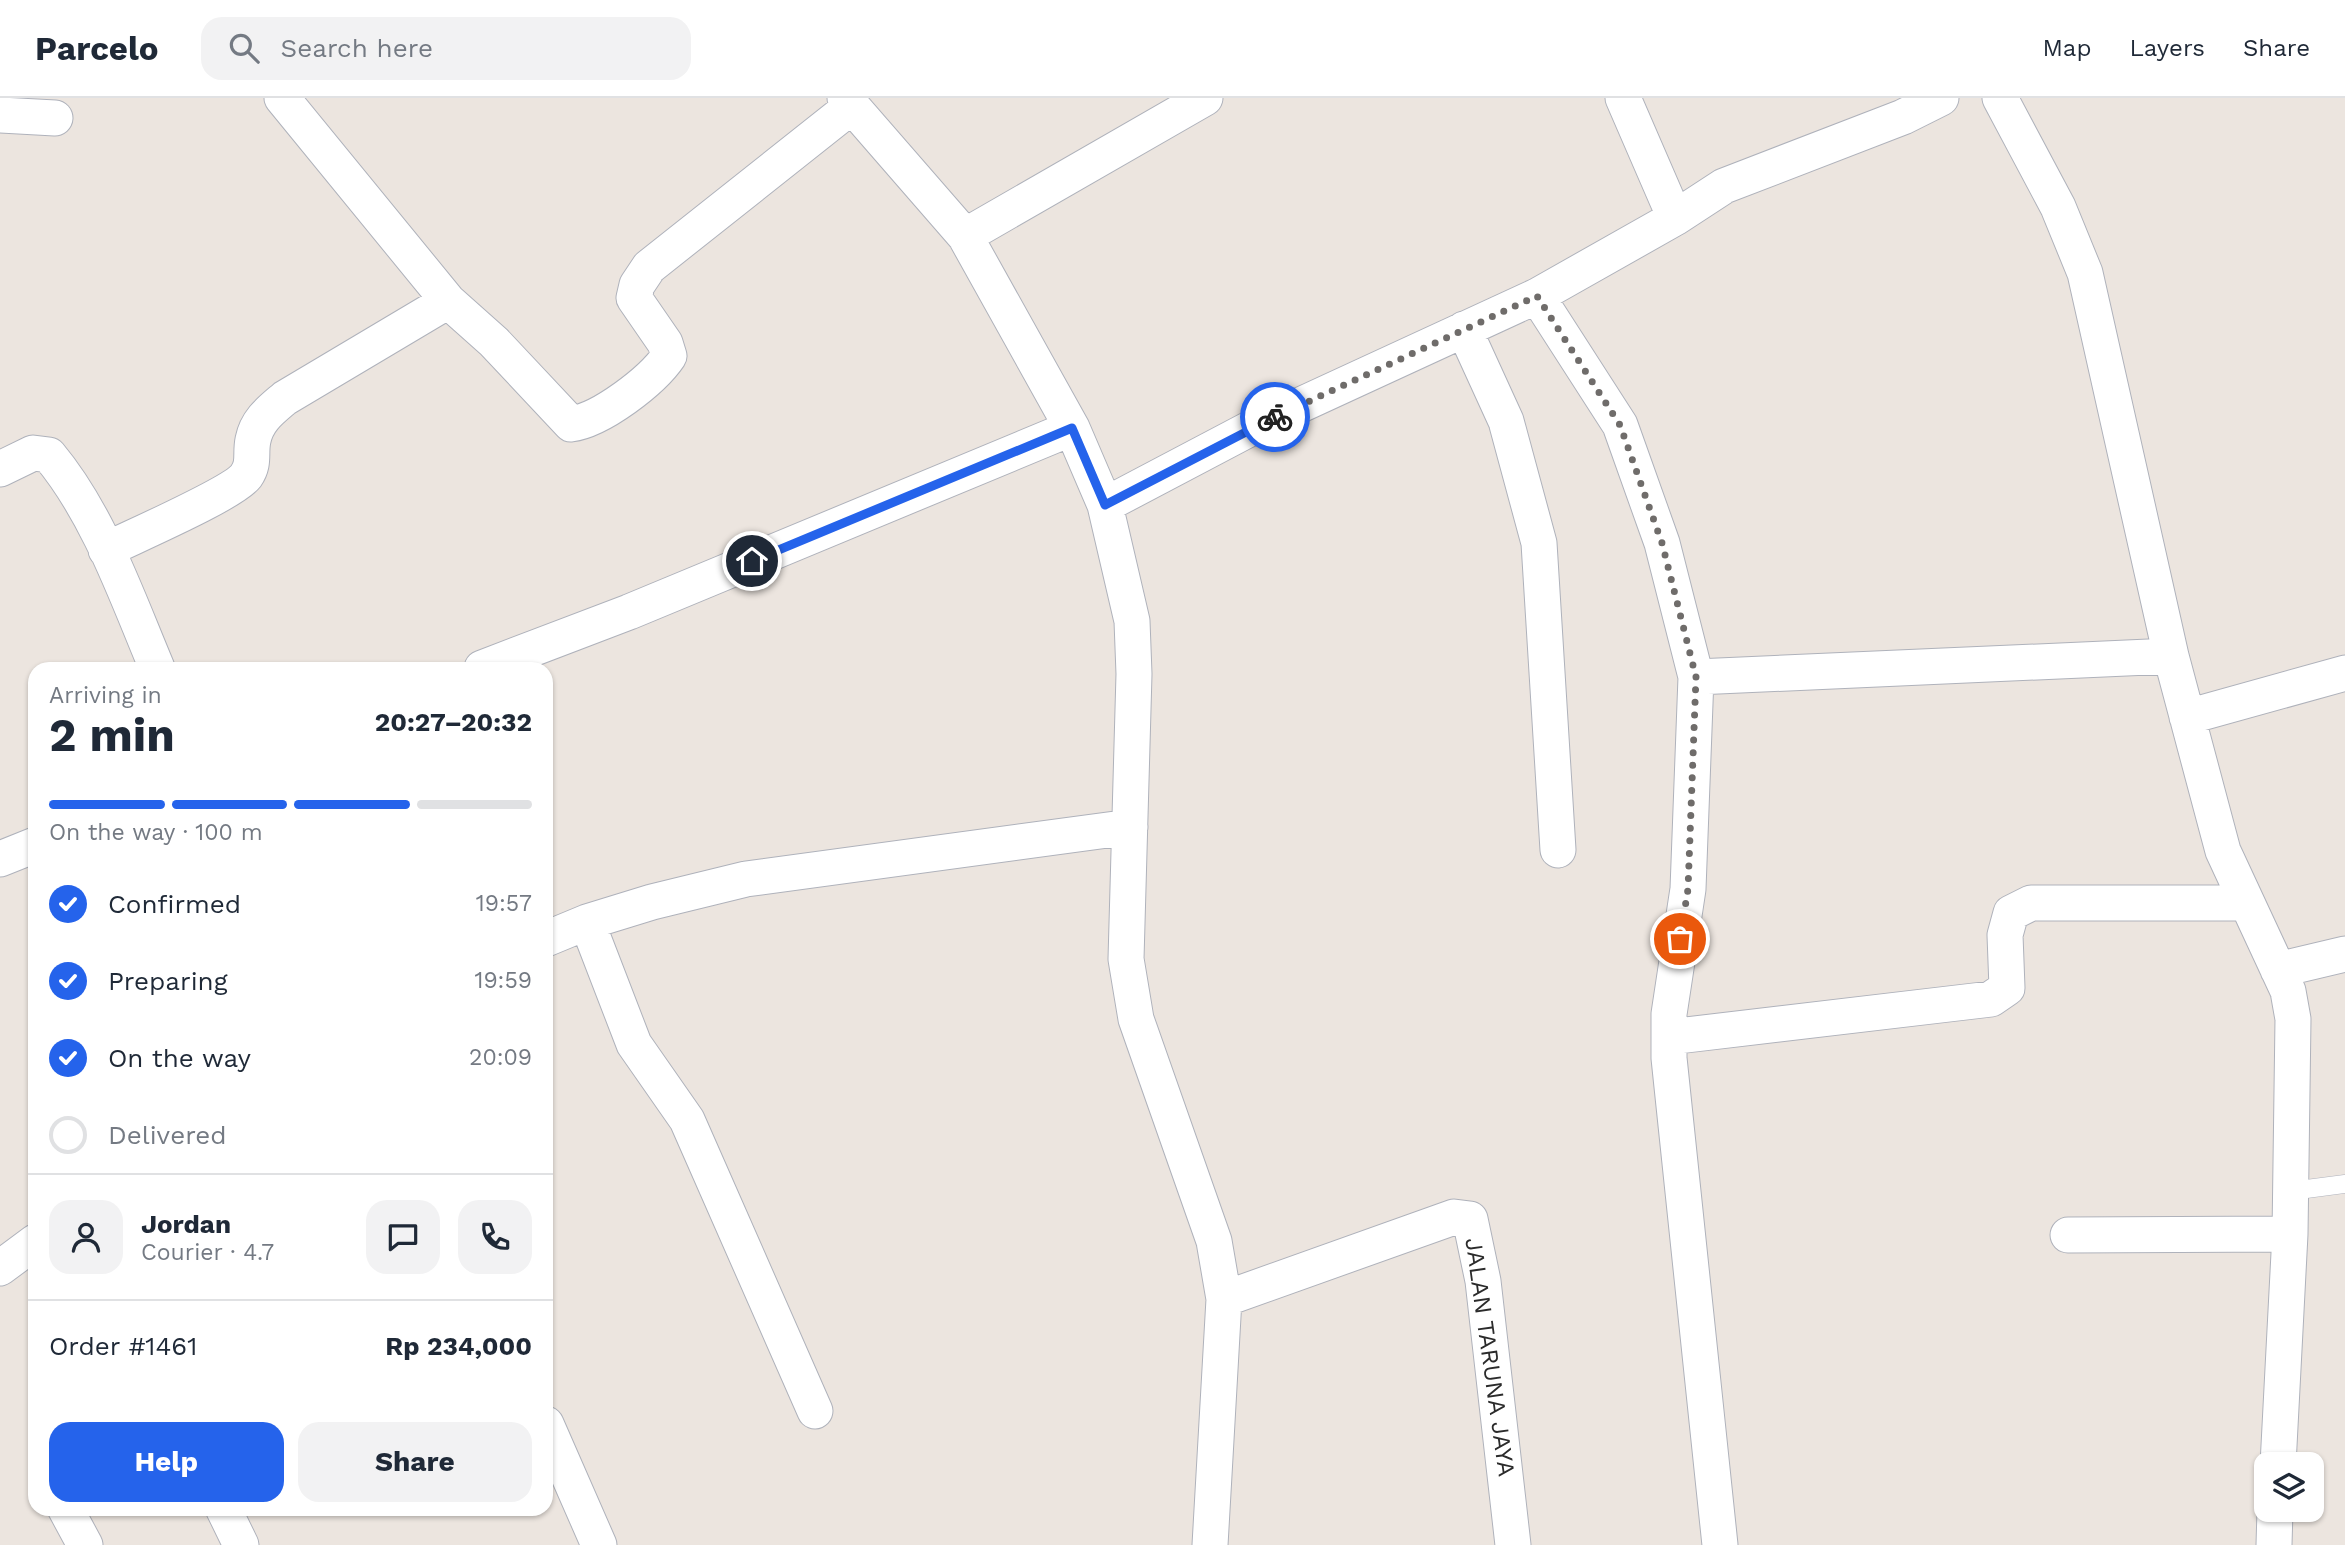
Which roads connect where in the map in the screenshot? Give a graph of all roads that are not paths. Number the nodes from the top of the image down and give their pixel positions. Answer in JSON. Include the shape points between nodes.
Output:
{"nodes":[{"id":1,"x":282,"y":98,"type":"edge"},
{"id":2,"x":1205,"y":98,"type":"edge"},
{"id":3,"x":1623,"y":98,"type":"edge"},
{"id":4,"x":1939,"y":98,"type":"edge"},
{"id":5,"x":2000,"y":98,"type":"edge"},
{"id":6,"x":848,"y":102,"type":"edge"},
{"id":7,"x":0,"y":115,"type":"edge"},
{"id":8,"x":55,"y":118,"type":"dead end"},
{"id":9,"x":1675,"y":218,"type":"junction"},
{"id":10,"x":965,"y":236,"type":"junction"},
{"id":11,"x":1537,"y":296,"type":"junction"},
{"id":12,"x":448,"y":301,"type":"junction"},
{"id":13,"x":1465,"y":329,"type":"junction"},
{"id":14,"x":1072,"y":428,"type":"junction"},
{"id":15,"x":0,"y":469,"type":"edge"},
{"id":16,"x":1105,"y":505,"type":"junction"},
{"id":17,"x":106,"y":550,"type":"junction"},
{"id":18,"x":2171,"y":656,"type":"junction"},
{"id":19,"x":155,"y":662,"type":"edge"},
{"id":20,"x":498,"y":662,"type":"edge"},
{"id":21,"x":2345,"y":673,"type":"edge"},
{"id":22,"x":1696,"y":677,"type":"junction"},
{"id":23,"x":2187,"y":717,"type":"junction"},
{"id":24,"x":1130,"y":827,"type":"junction"},
{"id":25,"x":28,"y":848,"type":"edge"},
{"id":26,"x":1558,"y":850,"type":"dead end"},
{"id":27,"x":0,"y":859,"type":"edge"},
{"id":28,"x":2247,"y":903,"type":"junction"},
{"id":29,"x":587,"y":922,"type":"junction"},
{"id":30,"x":553,"y":936,"type":"edge"},
{"id":31,"x":2345,"y":954,"type":"edge"},
{"id":32,"x":2278,"y":970,"type":"junction"},
{"id":33,"x":1669,"y":1037,"type":"junction"},
{"id":34,"x":2345,"y":1184,"type":"edge"},
{"id":35,"x":2291,"y":1191,"type":"junction"},
{"id":36,"x":2290,"y":1234,"type":"junction"},
{"id":37,"x":2068,"y":1235,"type":"dead end"},
{"id":38,"x":28,"y":1247,"type":"edge"},
{"id":39,"x":0,"y":1268,"type":"edge"},
{"id":40,"x":1224,"y":1299,"type":"junction"},
{"id":41,"x":815,"y":1411,"type":"dead end"},
{"id":42,"x":553,"y":1440,"type":"edge"},
{"id":43,"x":2279,"y":1452,"type":"edge"},
{"id":44,"x":69,"y":1516,"type":"edge"},
{"id":45,"x":227,"y":1516,"type":"edge"},
{"id":46,"x":2274,"y":1522,"type":"edge"},
{"id":47,"x":85,"y":1545,"type":"edge"},
{"id":48,"x":241,"y":1545,"type":"edge"},
{"id":49,"x":599,"y":1545,"type":"edge"},
{"id":50,"x":1207,"y":1545,"type":"edge"},
{"id":51,"x":1513,"y":1545,"type":"edge"},
{"id":52,"x":1720,"y":1545,"type":"edge"},
{"id":53,"x":2273,"y":1545,"type":"edge"}],
"edges":[{"from":1,"to":12,"type":"street"},
{"from":2,"to":10,"type":"street"},
{"from":3,"to":9,"type":"street"},
{"from":4,"to":9,"type":"street","via":[[1903,117],[1724,186]]},
{"from":5,"to":18,"type":"street","via":[[2058,207],[2085,273]]},
{"from":6,"to":10,"type":"street"},
{"from":6,"to":12,"type":"street","via":[[649,267],[634,298],[666,343],[669,356],[655,376],[585,422],[571,424],[560,416],[494,342]]},
{"from":7,"to":8,"type":"street"},
{"from":9,"to":11,"type":"street"},
{"from":10,"to":14,"type":"street"},
{"from":11,"to":13,"type":"street"},
{"from":11,"to":22,"type":"street","via":[[1620,425],[1662,543]]},
{"from":12,"to":17,"type":"street","via":[[264,415],[245,478]]},
{"from":13,"to":16,"type":"street","via":[[1255,426]]},
{"from":13,"to":26,"type":"street","via":[[1506,422],[1539,543]]},
{"from":14,"to":16,"type":"street"},
{"from":14,"to":20,"type":"street"},
{"from":15,"to":17,"type":"street","via":[[33,453],[48,455]]},
{"from":16,"to":24,"type":"street","via":[[1132,621]]},
{"from":17,"to":19,"type":"street"},
{"from":18,"to":22,"type":"street"},
{"from":18,"to":23,"type":"street"},
{"from":21,"to":23,"type":"street"},
{"from":22,"to":33,"type":"street","via":[[1688,889]]},
{"from":23,"to":28,"type":"street","via":[[2223,851]]},
{"from":24,"to":29,"type":"street","via":[[746,879]]},
{"from":24,"to":40,"type":"street","via":[[1126,959],[1130,991],[1214,1241]]},
{"from":25,"to":27,"type":"street"},
{"from":28,"to":32,"type":"street"},
{"from":28,"to":33,"type":"street","via":[[2031,903],[2011,914],[2005,935],[2007,988],[1991,999]]},
{"from":29,"to":30,"type":"street"},
{"from":29,"to":41,"type":"street","via":[[634,1044],[687,1120]]},
{"from":31,"to":32,"type":"street"},
{"from":32,"to":35,"type":"street","via":[[2293,1018]]},
{"from":33,"to":52,"type":"street"},
{"from":34,"to":35,"type":"lane"},
{"from":35,"to":36,"type":"street"},
{"from":36,"to":37,"type":"street"},
{"from":36,"to":43,"type":"street"},
{"from":38,"to":39,"type":"street"},
{"from":40,"to":50,"type":"street"},
{"from":40,"to":51,"type":"street","name":"JALAN TARUNA JAYA","via":[[1454,1217],[1470,1219],[1483,1281]]},
{"from":42,"to":49,"type":"street"},
{"from":44,"to":47,"type":"street"},
{"from":45,"to":48,"type":"street"},
{"from":46,"to":53,"type":"street"}]}
